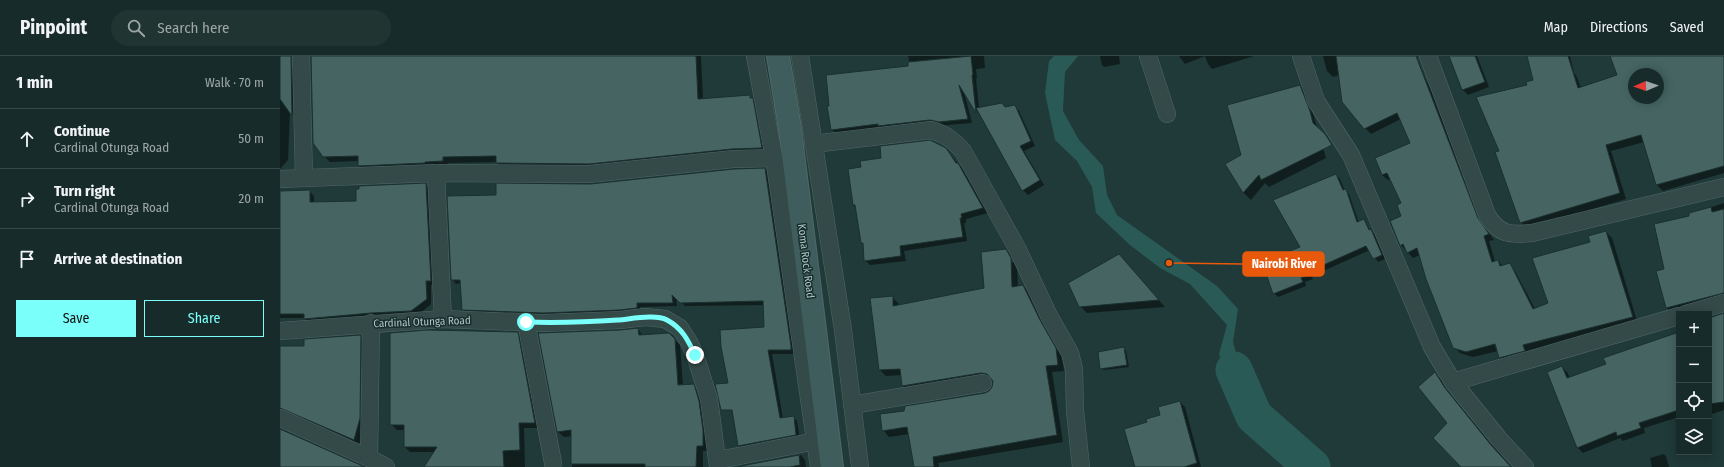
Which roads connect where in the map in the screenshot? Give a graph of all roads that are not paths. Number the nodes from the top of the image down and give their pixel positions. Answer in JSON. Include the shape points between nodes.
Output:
{"nodes":[{"id":1,"x":301,"y":56,"type":"edge"},
{"id":2,"x":755,"y":56,"type":"edge"},
{"id":3,"x":778,"y":56,"type":"edge"},
{"id":4,"x":800,"y":56,"type":"edge"},
{"id":5,"x":1148,"y":56,"type":"edge"},
{"id":6,"x":1301,"y":56,"type":"edge"},
{"id":7,"x":1428,"y":56,"type":"edge"},
{"id":8,"x":1168,"y":114,"type":"dead end"},
{"id":9,"x":813,"y":144,"type":"junction"},
{"id":10,"x":774,"y":158,"type":"junction"},
{"id":11,"x":436,"y":173,"type":"junction"},
{"id":12,"x":304,"y":178,"type":"junction"},
{"id":13,"x":280,"y":180,"type":"edge"},
{"id":14,"x":1724,"y":187,"type":"edge"},
{"id":15,"x":1724,"y":303,"type":"edge"},
{"id":16,"x":1696,"y":311,"type":"edge"},
{"id":17,"x":1676,"y":317,"type":"edge"},
{"id":18,"x":442,"y":319,"type":"junction"},
{"id":19,"x":526,"y":322,"type":"junction"},
{"id":20,"x":371,"y":323,"type":"junction"},
{"id":21,"x":280,"y":331,"type":"edge"},
{"id":22,"x":1453,"y":382,"type":"junction"},
{"id":23,"x":983,"y":383,"type":"dead end"},
{"id":24,"x":852,"y":404,"type":"junction"},
{"id":25,"x":280,"y":418,"type":"edge"},
{"id":26,"x":816,"y":441,"type":"junction"},
{"id":27,"x":369,"y":458,"type":"junction"},
{"id":28,"x":553,"y":463,"type":"dead end"},
{"id":29,"x":718,"y":464,"type":"edge"},
{"id":30,"x":386,"y":467,"type":"edge"},
{"id":31,"x":819,"y":467,"type":"edge"},
{"id":32,"x":832,"y":467,"type":"edge"},
{"id":33,"x":860,"y":467,"type":"edge"},
{"id":34,"x":1081,"y":467,"type":"edge"},
{"id":35,"x":1525,"y":467,"type":"edge"}],
"edges":[{"from":1,"to":12,"type":"street"},
{"from":2,"to":10,"type":"street"},
{"from":3,"to":32,"type":"main road","name":"Koma Rock Road","via":[[790,129]]},
{"from":4,"to":9,"type":"street"},
{"from":5,"to":8,"type":"street"},
{"from":6,"to":22,"type":"street","via":[[1316,101],[1351,155],[1432,347]]},
{"from":7,"to":14,"type":"street","via":[[1487,215],[1499,230],[1513,234],[1532,233]]},
{"from":9,"to":24,"type":"street","via":[[844,330]]},
{"from":9,"to":34,"type":"street","via":[[931,130],[942,133],[963,151],[1018,250],[1049,316],[1070,353],[1074,369]]},
{"from":10,"to":11,"type":"street","via":[[733,159],[589,174]]},
{"from":10,"to":26,"type":"street"},
{"from":11,"to":12,"type":"street"},
{"from":11,"to":18,"type":"street"},
{"from":12,"to":13,"type":"street"},
{"from":15,"to":16,"type":"street"},
{"from":17,"to":22,"type":"street"},
{"from":18,"to":19,"type":"street","name":"Cardinal Otunga Road"},
{"from":18,"to":20,"type":"street","name":"Cardinal Otunga Road"},
{"from":19,"to":28,"type":"street"},
{"from":19,"to":29,"type":"street","name":"Cardinal Otunga Road","via":[[645,317],[666,319],[680,328],[695,355],[709,400]]},
{"from":20,"to":21,"type":"street","name":"Cardinal Otunga Road"},
{"from":20,"to":27,"type":"street"},
{"from":22,"to":35,"type":"street"},
{"from":23,"to":24,"type":"street"},
{"from":24,"to":33,"type":"street"},
{"from":25,"to":27,"type":"street"},
{"from":26,"to":29,"type":"street"},
{"from":26,"to":31,"type":"street"},
{"from":27,"to":30,"type":"street"}]}
